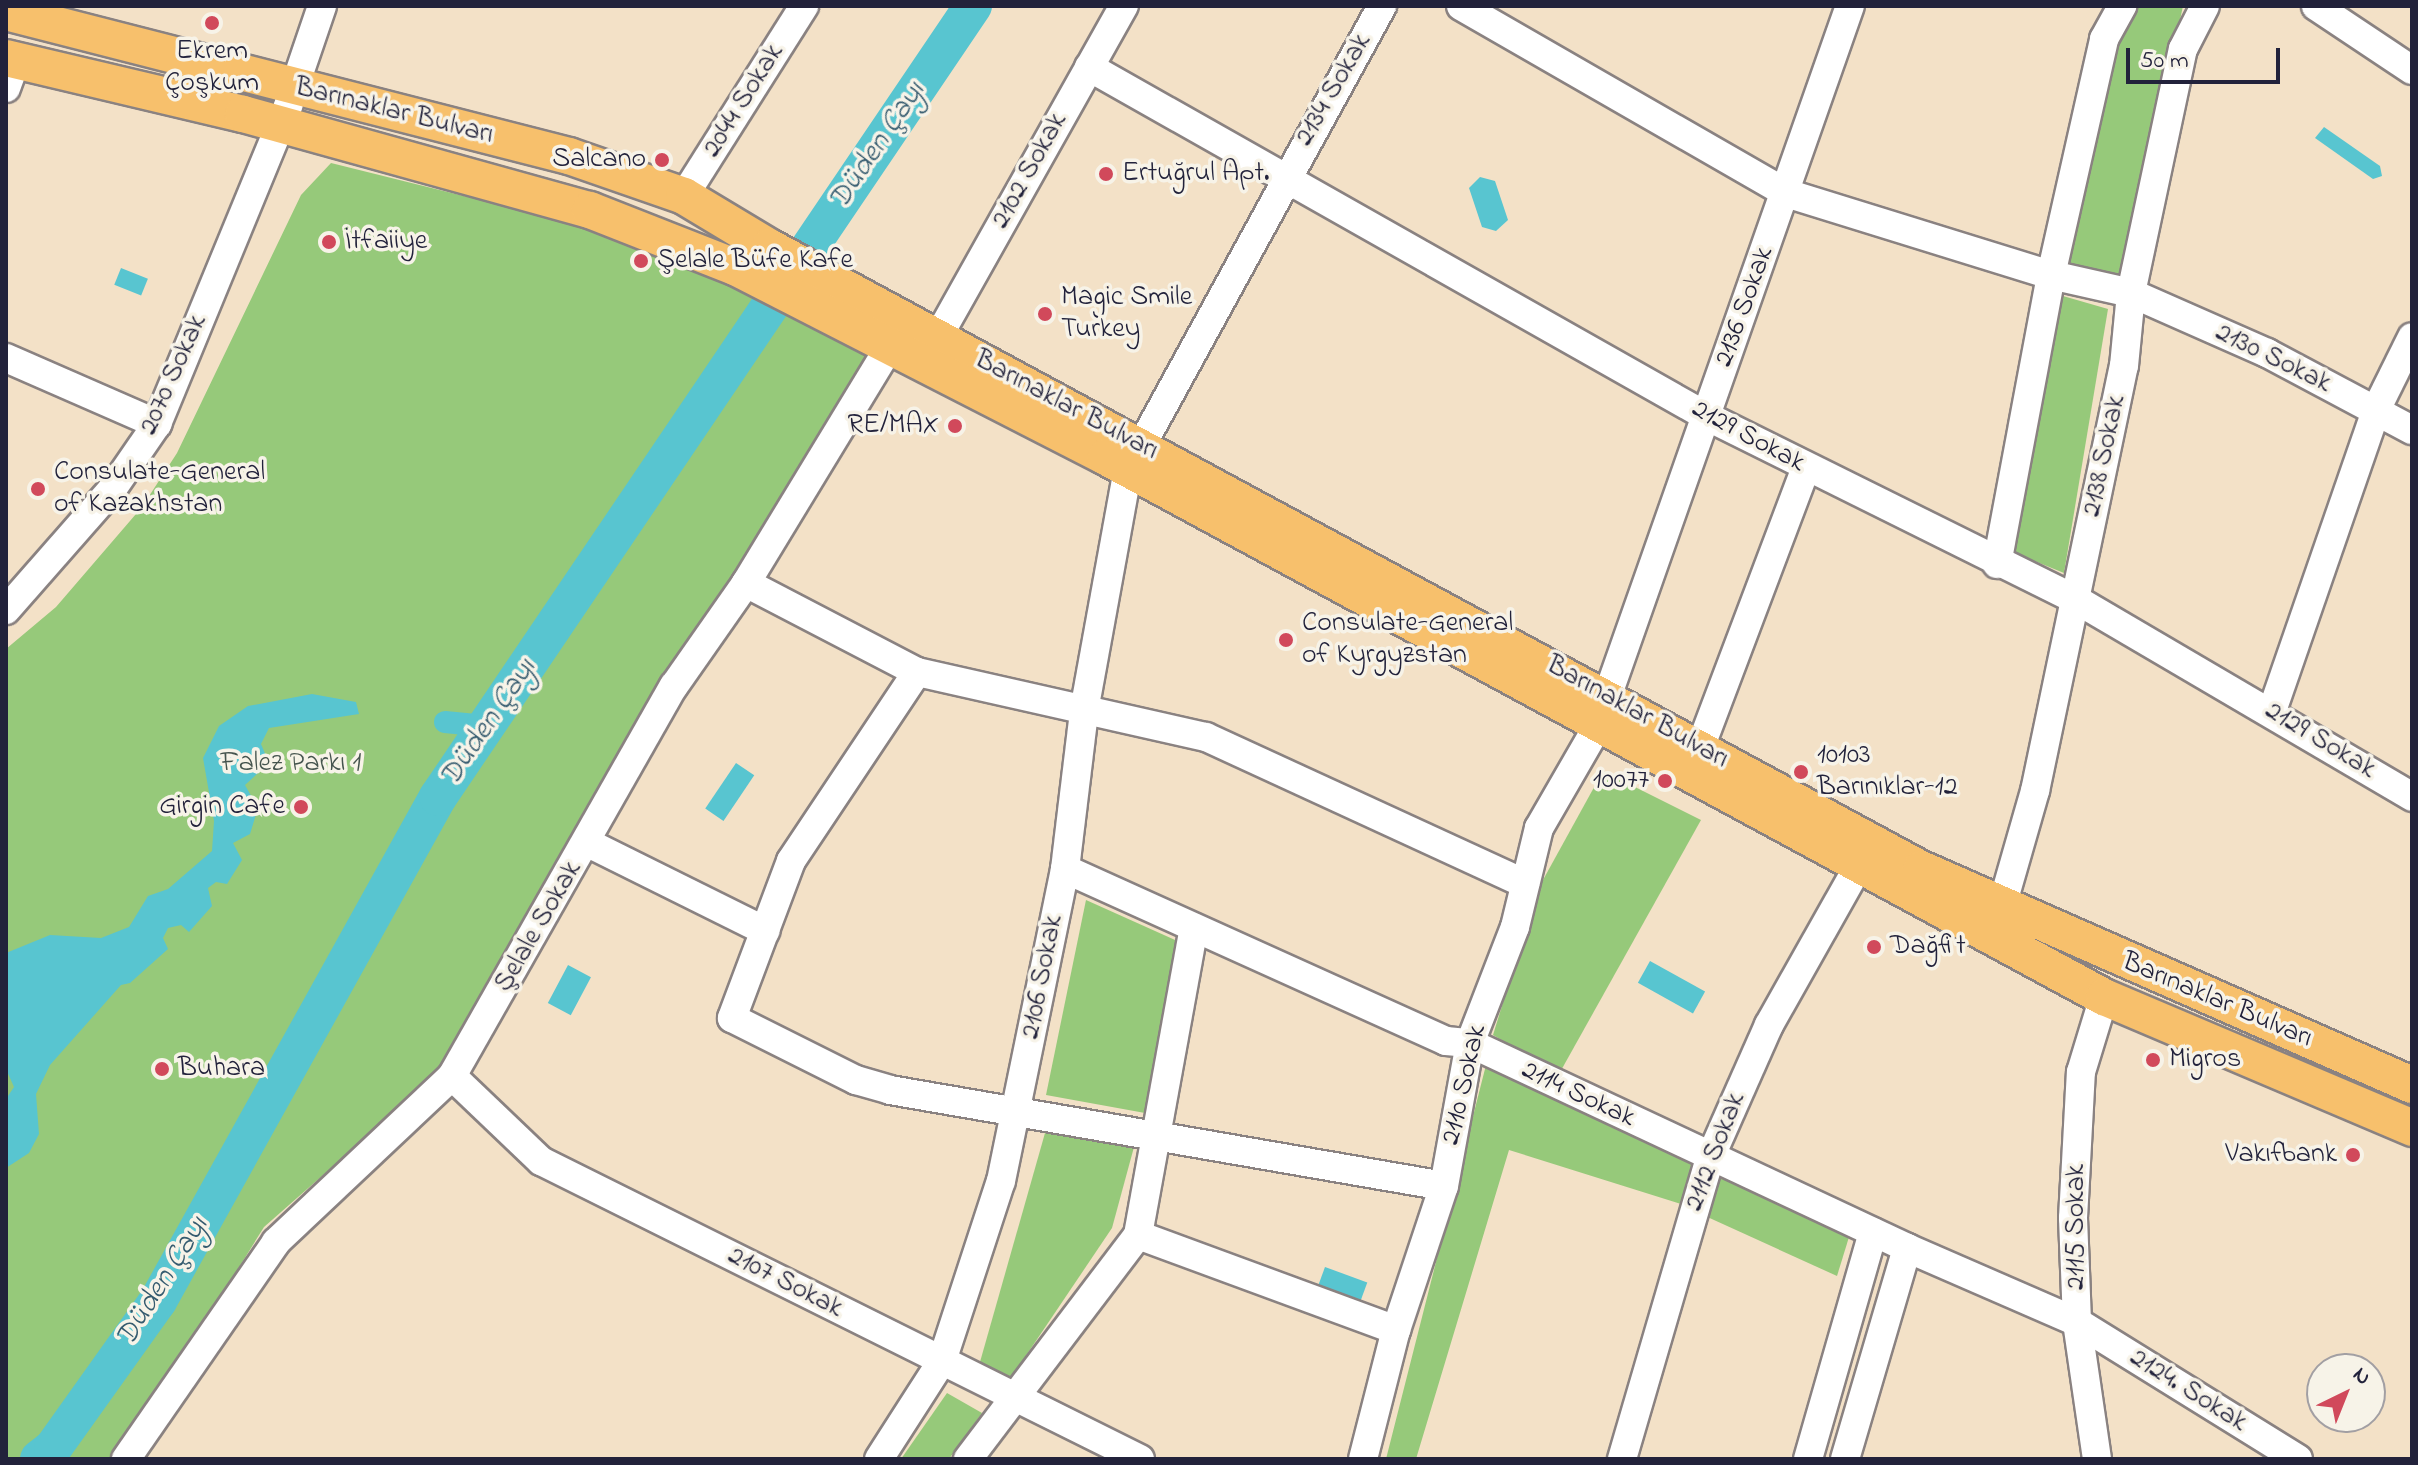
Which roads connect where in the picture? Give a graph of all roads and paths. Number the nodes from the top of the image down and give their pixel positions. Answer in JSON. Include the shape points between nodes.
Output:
{"nodes":[{"id":1,"x":322,"y":6,"type":"edge"},
{"id":2,"x":804,"y":6,"type":"edge"},
{"id":3,"x":1124,"y":6,"type":"edge"},
{"id":4,"x":1382,"y":6,"type":"edge"},
{"id":5,"x":1461,"y":6,"type":"edge"},
{"id":6,"x":1850,"y":6,"type":"edge"},
{"id":7,"x":2122,"y":6,"type":"edge"},
{"id":8,"x":2205,"y":6,"type":"edge"},
{"id":9,"x":2316,"y":6,"type":"edge"},
{"id":10,"x":30,"y":13,"type":"edge"},
{"id":11,"x":1089,"y":67,"type":"junction"},
{"id":12,"x":9,"y":69,"type":"edge"},
{"id":13,"x":2412,"y":70,"type":"edge"},
{"id":14,"x":288,"y":106,"type":"junction"},
{"id":15,"x":1283,"y":180,"type":"junction"},
{"id":16,"x":1786,"y":193,"type":"junction"},
{"id":17,"x":684,"y":196,"type":"junction"},
{"id":18,"x":761,"y":261,"type":"junction"},
{"id":19,"x":2051,"y":275,"type":"junction"},
{"id":20,"x":2131,"y":293,"type":"junction"},
{"id":21,"x":828,"y":296,"type":"junction"},
{"id":22,"x":938,"y":337,"type":"junction"},
{"id":23,"x":889,"y":348,"type":"junction"},
{"id":24,"x":2409,"y":350,"type":"edge"},
{"id":25,"x":6,"y":358,"type":"edge"},
{"id":26,"x":2376,"y":410,"type":"junction"},
{"id":27,"x":1706,"y":416,"type":"junction"},
{"id":28,"x":157,"y":424,"type":"junction"},
{"id":29,"x":2412,"y":430,"type":"edge"},
{"id":30,"x":1133,"y":458,"type":"junction"},
{"id":31,"x":1806,"y":468,"type":"junction"},
{"id":32,"x":1997,"y":564,"type":"junction"},
{"id":33,"x":746,"y":583,"type":"junction"},
{"id":34,"x":2075,"y":599,"type":"junction"},
{"id":35,"x":6,"y":610,"type":"edge"},
{"id":36,"x":917,"y":672,"type":"junction"},
{"id":37,"x":1603,"y":710,"type":"junction"},
{"id":38,"x":1084,"y":711,"type":"junction"},
{"id":39,"x":2272,"y":711,"type":"junction"},
{"id":40,"x":1700,"y":748,"type":"junction"},
{"id":41,"x":2412,"y":797,"type":"edge"},
{"id":42,"x":588,"y":843,"type":"junction"},
{"id":43,"x":1859,"y":865,"type":"junction"},
{"id":44,"x":1065,"y":869,"type":"junction"},
{"id":45,"x":1525,"y":884,"type":"junction"},
{"id":46,"x":2002,"y":906,"type":"junction"},
{"id":47,"x":1194,"y":928,"type":"junction"},
{"id":48,"x":765,"y":931,"type":"junction"},
{"id":49,"x":2104,"y":997,"type":"junction"},
{"id":50,"x":1470,"y":1043,"type":"junction"},
{"id":51,"x":452,"y":1076,"type":"junction"},
{"id":52,"x":2412,"y":1085,"type":"edge"},
{"id":53,"x":1017,"y":1110,"type":"junction"},
{"id":54,"x":2412,"y":1128,"type":"edge"},
{"id":55,"x":1158,"y":1138,"type":"junction"},
{"id":56,"x":1710,"y":1158,"type":"junction"},
{"id":57,"x":1444,"y":1186,"type":"junction"},
{"id":58,"x":1873,"y":1232,"type":"junction"},
{"id":59,"x":1138,"y":1235,"type":"junction"},
{"id":60,"x":1907,"y":1248,"type":"junction"},
{"id":61,"x":2077,"y":1322,"type":"junction"},
{"id":62,"x":1396,"y":1330,"type":"junction"},
{"id":63,"x":942,"y":1361,"type":"junction"},
{"id":64,"x":1014,"y":1395,"type":"junction"},
{"id":65,"x":126,"y":1459,"type":"edge"},
{"id":66,"x":879,"y":1459,"type":"edge"},
{"id":67,"x":968,"y":1459,"type":"edge"},
{"id":68,"x":1140,"y":1459,"type":"edge"},
{"id":69,"x":1363,"y":1459,"type":"edge"},
{"id":70,"x":1622,"y":1459,"type":"edge"},
{"id":71,"x":1808,"y":1459,"type":"edge"},
{"id":72,"x":1845,"y":1459,"type":"edge"},
{"id":73,"x":2097,"y":1459,"type":"edge"},
{"id":74,"x":2298,"y":1459,"type":"edge"}],
"edges":[{"from":1,"to":14,"type":"street","name":"2070 Sokak"},
{"from":2,"to":17,"type":"street","name":"2044 Sokak"},
{"from":3,"to":11,"type":"street","name":"2102 Sokak"},
{"from":4,"to":15,"type":"street","name":"2134 Sokak"},
{"from":5,"to":16,"type":"street","name":"2130 Sokak"},
{"from":6,"to":16,"type":"street","name":"2136 Sokak"},
{"from":7,"to":19,"type":"street","via":[[2104,39]]},
{"from":8,"to":20,"type":"street","name":"2138 Sokak","via":[[2183,49]]},
{"from":9,"to":13,"type":"street"},
{"from":10,"to":14,"type":"main road","name":"Barınaklar Bulvarı"},
{"from":11,"to":15,"type":"street","name":"2129 Sokak"},
{"from":11,"to":22,"type":"street","name":"2102 Sokak"},
{"from":12,"to":14,"type":"main road","name":"Barınaklar Bulvarı"},
{"from":14,"to":17,"type":"main road","name":"Barınaklar Bulvarı","via":[[569,156]]},
{"from":14,"to":18,"type":"main road","name":"Barınaklar Bulvarı","via":[[590,210]]},
{"from":14,"to":28,"type":"street","name":"2070 Sokak"},
{"from":15,"to":27,"type":"street","name":"2129 Sokak"},
{"from":15,"to":30,"type":"street","name":"2134 Sokak"},
{"from":16,"to":19,"type":"street","name":"2130 Sokak"},
{"from":16,"to":27,"type":"street","name":"2136 Sokak"},
{"from":17,"to":18,"type":"main road","name":"Barınaklar Bulvarı"},
{"from":18,"to":21,"type":"main road"},
{"from":19,"to":20,"type":"street","name":"2130 Sokak"},
{"from":19,"to":32,"type":"street"},
{"from":20,"to":26,"type":"street","name":"2130 Sokak","via":[[2267,353]]},
{"from":20,"to":34,"type":"street","name":"2138 Sokak","via":[[2124,366]]},
{"from":21,"to":22,"type":"main road","name":"Barınaklar Bulvarı"},
{"from":21,"to":23,"type":"main road"},
{"from":22,"to":30,"type":"main road","name":"Barınaklar Bulvarı"},
{"from":23,"to":30,"type":"main road"},
{"from":23,"to":33,"type":"street","name":"Şelale Sokak"},
{"from":24,"to":26,"type":"street"},
{"from":25,"to":28,"type":"street"},
{"from":26,"to":29,"type":"street","name":"2130 Sokak"},
{"from":26,"to":39,"type":"street"},
{"from":27,"to":31,"type":"street","name":"2129 Sokak"},
{"from":27,"to":37,"type":"street","name":"2136 Sokak"},
{"from":28,"to":35,"type":"street","name":"2070 Sokak","via":[[113,488]]},
{"from":30,"to":37,"type":"main road","name":"Barınaklar Bulvarı"},
{"from":30,"to":38,"type":"street","name":"2106 Sokak"},
{"from":31,"to":32,"type":"street","name":"2129 Sokak"},
{"from":31,"to":40,"type":"street"},
{"from":32,"to":34,"type":"street","name":"2129 Sokak"},
{"from":33,"to":36,"type":"street"},
{"from":33,"to":42,"type":"street","name":"Şelale Sokak","via":[[674,686]]},
{"from":34,"to":39,"type":"street","name":"2129 Sokak"},
{"from":34,"to":46,"type":"street","name":"2138 Sokak","via":[[2035,791]]},
{"from":36,"to":38,"type":"street"},
{"from":36,"to":48,"type":"street","via":[[791,861]]},
{"from":37,"to":40,"type":"main road","name":"Barınaklar Bulvarı"},
{"from":37,"to":43,"type":"main road","name":"Barınaklar Bulvarı"},
{"from":37,"to":45,"type":"street","name":"2110 Sokak","via":[[1539,828]]},
{"from":38,"to":44,"type":"street","name":"2106 Sokak"},
{"from":38,"to":45,"type":"street","via":[[1206,737]]},
{"from":39,"to":41,"type":"street","name":"2129 Sokak"},
{"from":40,"to":46,"type":"main road","name":"Barınaklar Bulvarı","via":[[1921,869]]},
{"from":42,"to":48,"type":"street"},
{"from":42,"to":51,"type":"street","name":"Şelale Sokak"},
{"from":43,"to":49,"type":"main road","name":"Barınaklar Bulvarı"},
{"from":43,"to":56,"type":"street","name":"2112 Sokak","via":[[1769,1025]]},
{"from":44,"to":47,"type":"street","name":"2114 Sokak"},
{"from":44,"to":53,"type":"street","name":"2106 Sokak"},
{"from":45,"to":50,"type":"street","name":"2110 Sokak","via":[[1515,927]]},
{"from":46,"to":52,"type":"main road","name":"Barınaklar Bulvarı"},
{"from":47,"to":50,"type":"street","name":"2114 Sokak","via":[[1446,1041]]},
{"from":47,"to":55,"type":"street"},
{"from":48,"to":53,"type":"street","via":[[732,1018],[856,1080]]},
{"from":49,"to":54,"type":"main road","name":"Barınaklar Bulvarı"},
{"from":49,"to":61,"type":"street","name":"2115 Sokak","via":[[2081,1072],[2073,1218]]},
{"from":50,"to":56,"type":"street","name":"2114 Sokak"},
{"from":50,"to":57,"type":"street","name":"2110 Sokak"},
{"from":51,"to":63,"type":"street","name":"2107 Sokak","via":[[541,1161]]},
{"from":51,"to":65,"type":"street","name":"Şelale Sokak","via":[[276,1242]]},
{"from":53,"to":55,"type":"street"},
{"from":53,"to":63,"type":"street","name":"2106 Sokak","via":[[1001,1181]]},
{"from":55,"to":57,"type":"street"},
{"from":55,"to":59,"type":"street"},
{"from":56,"to":58,"type":"street","name":"2114 Sokak"},
{"from":56,"to":70,"type":"street","name":"2112 Sokak"},
{"from":57,"to":62,"type":"street","name":"2110 Sokak"},
{"from":58,"to":60,"type":"street","name":"2114 Sokak"},
{"from":58,"to":71,"type":"street"},
{"from":59,"to":62,"type":"street"},
{"from":59,"to":64,"type":"street"},
{"from":60,"to":61,"type":"street","name":"2124. Sokak"},
{"from":60,"to":72,"type":"street"},
{"from":61,"to":73,"type":"street","name":"2115 Sokak"},
{"from":61,"to":74,"type":"street","name":"2124. Sokak"},
{"from":62,"to":69,"type":"street","name":"2110 Sokak"},
{"from":63,"to":64,"type":"street","name":"2107 Sokak"},
{"from":63,"to":66,"type":"street","name":"2106 Sokak"},
{"from":64,"to":67,"type":"street"},
{"from":64,"to":68,"type":"street","name":"2107 Sokak"}]}
